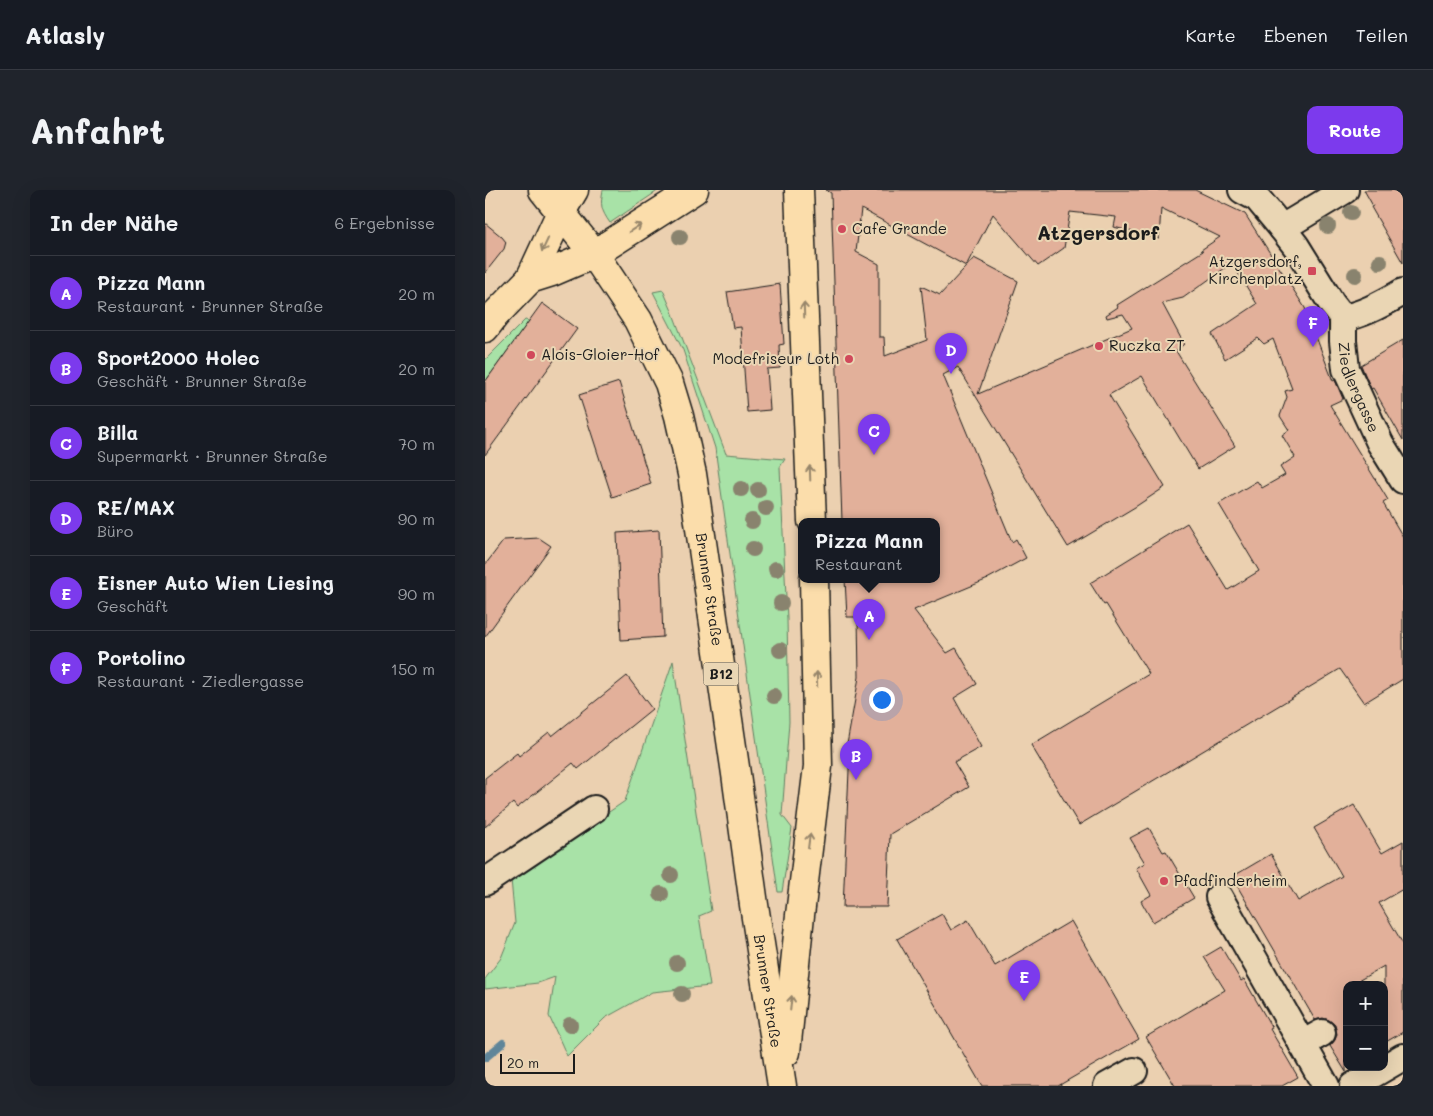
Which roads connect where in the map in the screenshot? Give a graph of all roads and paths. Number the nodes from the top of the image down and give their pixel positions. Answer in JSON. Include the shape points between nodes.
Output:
{"nodes":[{"id":1,"x":543,"y":190,"type":"edge"},
{"id":2,"x":694,"y":190,"type":"edge"},
{"id":3,"x":799,"y":190,"type":"edge"},
{"id":4,"x":1242,"y":190,"type":"edge"},
{"id":5,"x":1345,"y":190,"type":"edge"},
{"id":6,"x":567,"y":201,"type":"edge"},
{"id":7,"x":1282,"y":228,"type":"junction"},
{"id":8,"x":594,"y":254,"type":"junction"},
{"id":9,"x":530,"y":279,"type":"junction"},
{"id":10,"x":1403,"y":292,"type":"edge"},
{"id":11,"x":1343,"y":318,"type":"junction"},
{"id":12,"x":485,"y":328,"type":"edge"},
{"id":13,"x":1403,"y":480,"type":"edge"},
{"id":14,"x":812,"y":518,"type":"edge"},
{"id":15,"x":814,"y":583,"type":"edge"},
{"id":16,"x":594,"y":809,"type":"dead end"},
{"id":17,"x":485,"y":882,"type":"edge"},
{"id":18,"x":1219,"y":897,"type":"dead end"},
{"id":19,"x":1403,"y":1056,"type":"edge"},
{"id":20,"x":1135,"y":1071,"type":"dead end"},
{"id":21,"x":782,"y":1086,"type":"edge"},
{"id":22,"x":1107,"y":1086,"type":"edge"},
{"id":23,"x":1326,"y":1086,"type":"edge"},
{"id":24,"x":1353,"y":1086,"type":"edge"}],
"edges":[{"from":1,"to":6,"type":"main road","name":"Brunner Straße","number":"B12"},
{"from":8,"to":2,"type":"main road","one_way":true},
{"from":14,"to":3,"type":"main road","one_way":true},
{"from":4,"to":7,"type":"street","via":[[1257,198]]},
{"from":5,"to":7,"type":"street"},
{"from":6,"to":8,"type":"main road","name":"Brunner Straße","number":"B12"},
{"from":6,"to":9,"type":"main road","one_way":true},
{"from":7,"to":11,"type":"street"},
{"from":8,"to":9,"type":"main road"},
{"from":8,"to":21,"type":"main road","name":"Brunner Straße","number":"B12","via":[[638,320],[669,383],[685,442]]},
{"from":9,"to":12,"type":"main road"},
{"from":10,"to":11,"type":"street","via":[[1371,310]]},
{"from":11,"to":13,"type":"street","name":"Ziedlergasse","via":[[1346,369],[1380,443]]},
{"from":21,"to":15,"type":"main road","one_way":true,"via":[[818,766]]},
{"from":16,"to":17,"type":"street"},
{"from":18,"to":23,"type":"street","via":[[1312,1038]]},
{"from":19,"to":24,"type":"street"},
{"from":20,"to":22,"type":"street"}]}
